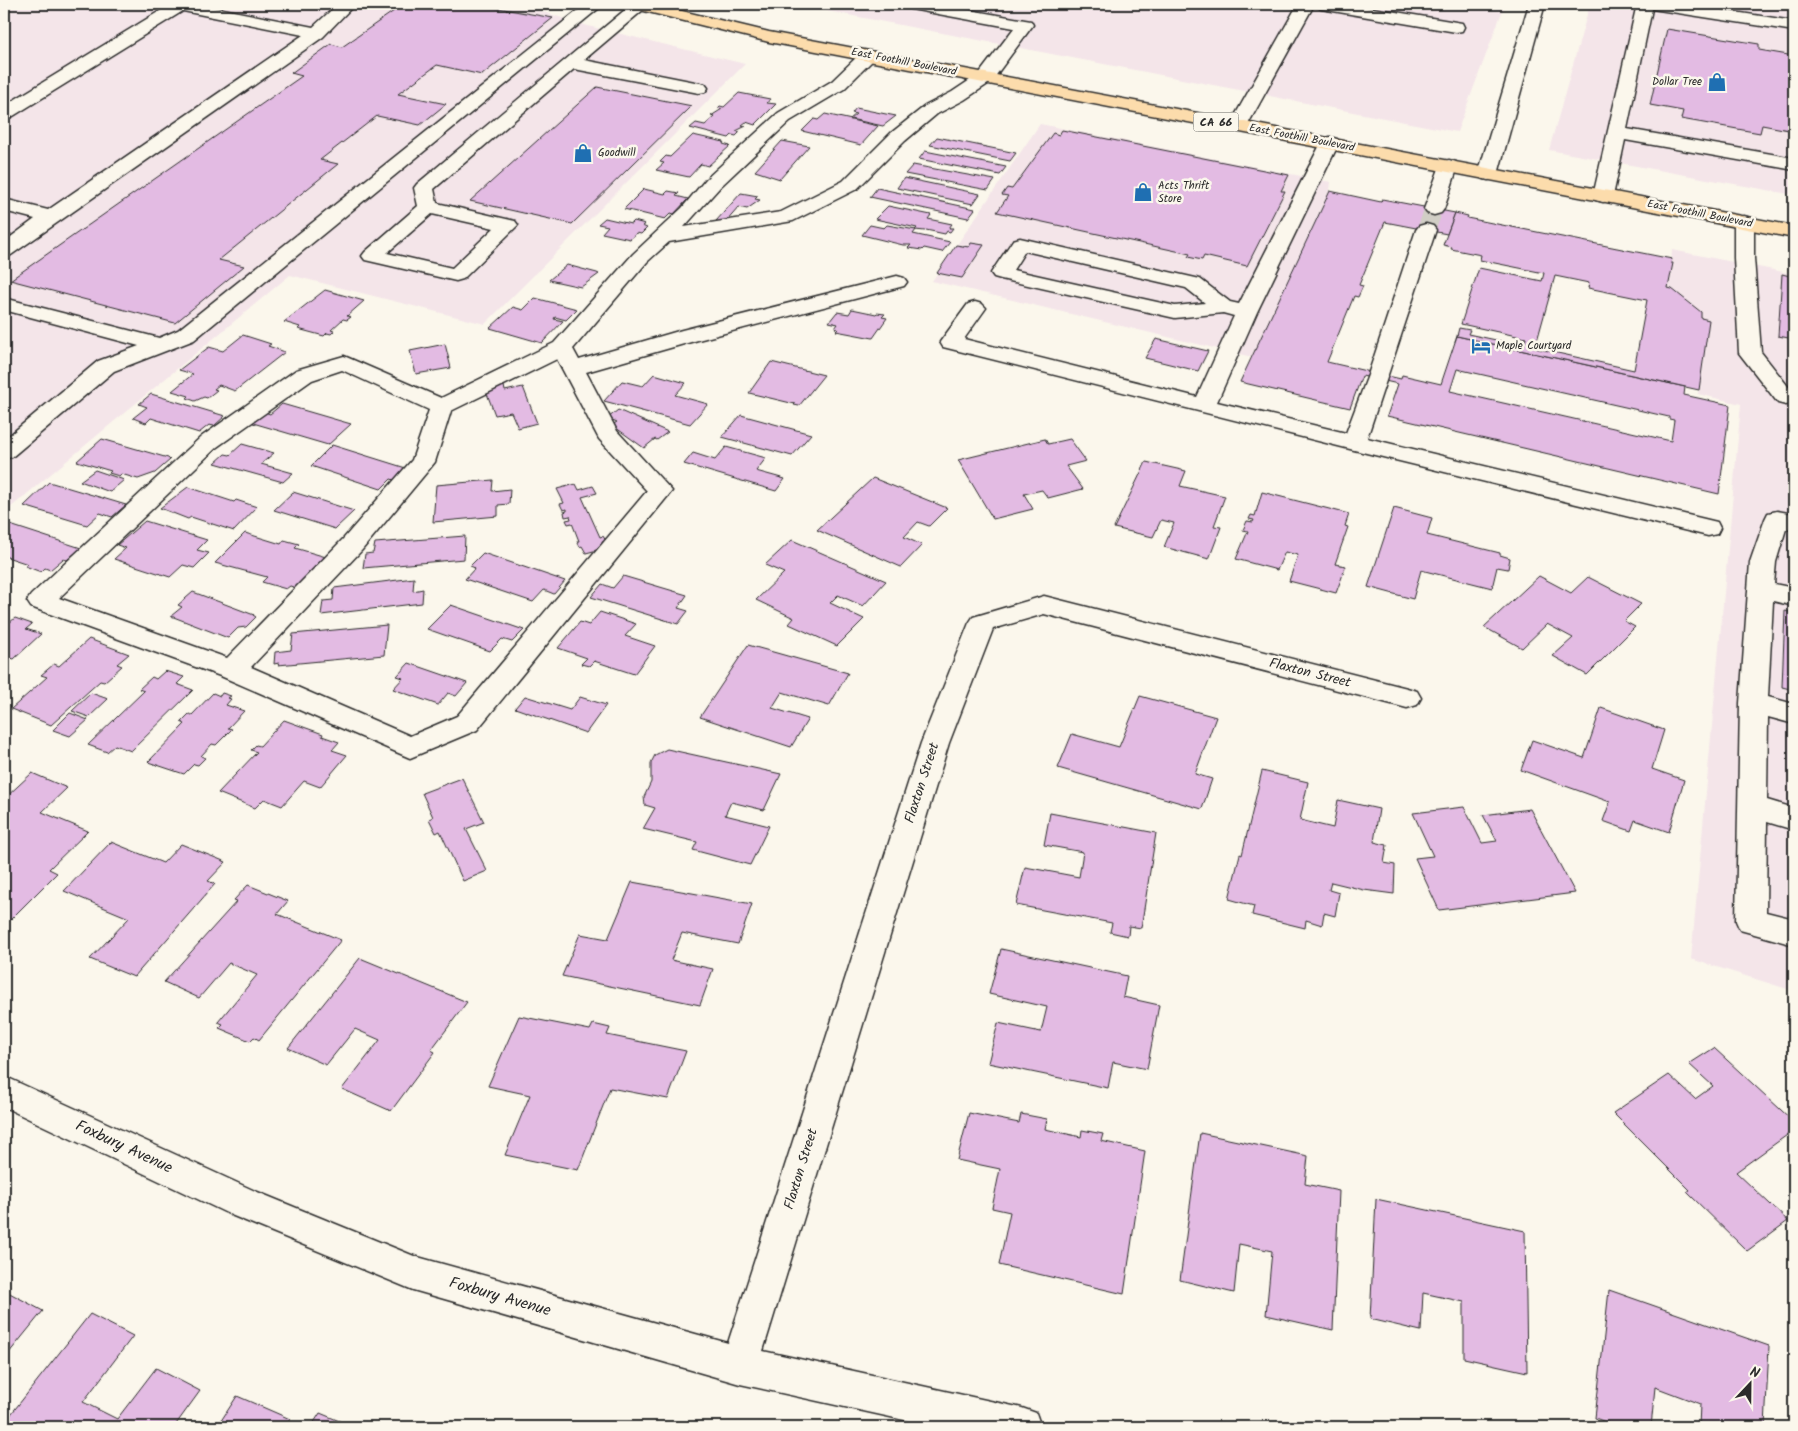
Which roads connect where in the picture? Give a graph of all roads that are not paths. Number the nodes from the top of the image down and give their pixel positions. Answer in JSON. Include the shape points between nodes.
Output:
{"nodes":[{"id":1,"x":178,"y":4,"type":"edge"},
{"id":2,"x":347,"y":4,"type":"edge"},
{"id":3,"x":596,"y":4,"type":"edge"},
{"id":4,"x":639,"y":4,"type":"edge"},
{"id":5,"x":912,"y":4,"type":"edge"},
{"id":6,"x":1306,"y":4,"type":"edge"},
{"id":7,"x":1321,"y":4,"type":"edge"},
{"id":8,"x":1537,"y":4,"type":"edge"},
{"id":9,"x":1645,"y":4,"type":"edge"},
{"id":10,"x":1650,"y":4,"type":"edge"},
{"id":11,"x":1794,"y":26,"type":"edge"},
{"id":12,"x":1456,"y":27,"type":"dead end"},
{"id":13,"x":317,"y":33,"type":"junction"},
{"id":14,"x":868,"y":56,"type":"junction"},
{"id":15,"x":570,"y":63,"type":"junction"},
{"id":16,"x":984,"y":78,"type":"junction"},
{"id":17,"x":699,"y":88,"type":"dead end"},
{"id":18,"x":4,"y":114,"type":"edge"},
{"id":19,"x":1238,"y":126,"type":"junction"},
{"id":20,"x":1617,"y":133,"type":"junction"},
{"id":21,"x":1330,"y":144,"type":"junction"},
{"id":22,"x":1794,"y":164,"type":"edge"},
{"id":23,"x":1449,"y":166,"type":"junction"},
{"id":24,"x":1488,"y":174,"type":"junction"},
{"id":25,"x":1603,"y":196,"type":"junction"},
{"id":26,"x":4,"y":205,"type":"edge"},
{"id":27,"x":428,"y":207,"type":"junction"},
{"id":28,"x":1434,"y":209,"type":"tunnel mouth"},
{"id":29,"x":51,"y":217,"type":"junction"},
{"id":30,"x":1744,"y":222,"type":"junction"},
{"id":31,"x":1426,"y":230,"type":"tunnel mouth"},
{"id":32,"x":1794,"y":232,"type":"edge"},
{"id":33,"x":662,"y":237,"type":"junction"},
{"id":34,"x":4,"y":251,"type":"edge"},
{"id":35,"x":897,"y":282,"type":"dead end"},
{"id":36,"x":4,"y":304,"type":"edge"},
{"id":37,"x":1223,"y":307,"type":"junction"},
{"id":38,"x":975,"y":308,"type":"dead end"},
{"id":39,"x":1246,"y":312,"type":"junction"},
{"id":40,"x":162,"y":345,"type":"junction"},
{"id":41,"x":567,"y":358,"type":"junction"},
{"id":42,"x":1786,"y":398,"type":"dead end"},
{"id":43,"x":1204,"y":406,"type":"junction"},
{"id":44,"x":441,"y":408,"type":"junction"},
{"id":45,"x":1354,"y":443,"type":"junction"},
{"id":46,"x":4,"y":452,"type":"edge"},
{"id":47,"x":1794,"y":522,"type":"edge"},
{"id":48,"x":1708,"y":528,"type":"dead end"},
{"id":49,"x":1762,"y":590,"type":"junction"},
{"id":50,"x":1794,"y":597,"type":"edge"},
{"id":51,"x":232,"y":670,"type":"junction"},
{"id":52,"x":1407,"y":698,"type":"dead end"},
{"id":53,"x":1754,"y":703,"type":"junction"},
{"id":54,"x":1794,"y":714,"type":"edge"},
{"id":55,"x":1753,"y":807,"type":"junction"},
{"id":56,"x":1794,"y":819,"type":"edge"},
{"id":57,"x":1794,"y":932,"type":"edge"},
{"id":58,"x":4,"y":1090,"type":"edge"},
{"id":59,"x":740,"y":1365,"type":"junction"},
{"id":60,"x":1022,"y":1427,"type":"edge"}],
"edges":[{"from":1,"to":13,"type":"street"},
{"from":1,"to":18,"type":"street"},
{"from":2,"to":13,"type":"street"},
{"from":3,"to":40,"type":"street","via":[[186,335]]},
{"from":4,"to":14,"type":"main road","name":"East Foothill Boulevard","number":"CA 66","via":[[769,37]]},
{"from":4,"to":15,"type":"street"},
{"from":5,"to":16,"type":"street","via":[[1025,25]]},
{"from":6,"to":19,"type":"street"},
{"from":7,"to":12,"type":"street"},
{"from":8,"to":24,"type":"street"},
{"from":9,"to":20,"type":"street"},
{"from":10,"to":11,"type":"street"},
{"from":13,"to":29,"type":"street"},
{"from":14,"to":16,"type":"main road","name":"East Foothill Boulevard","number":"CA 66"},
{"from":14,"to":33,"type":"street","via":[[838,85],[784,117],[713,183]]},
{"from":15,"to":17,"type":"street"},
{"from":15,"to":27,"type":"street","via":[[424,188]]},
{"from":16,"to":19,"type":"main road","name":"East Foothill Boulevard","number":"CA 66"},
{"from":16,"to":33,"type":"street","via":[[931,110],[898,137],[850,186],[786,217]]},
{"from":19,"to":21,"type":"main road","name":"East Foothill Boulevard","number":"CA 66"},
{"from":20,"to":22,"type":"street"},
{"from":20,"to":25,"type":"street"},
{"from":21,"to":23,"type":"main road","name":"East Foothill Boulevard","number":"CA 66"},
{"from":21,"to":39,"type":"street"},
{"from":23,"to":24,"type":"main road","name":"East Foothill Boulevard","number":"CA 66"},
{"from":23,"to":28,"type":"street"},
{"from":24,"to":25,"type":"main road","name":"East Foothill Boulevard","number":"CA 66"},
{"from":25,"to":30,"type":"main road","name":"East Foothill Boulevard","number":"CA 66"},
{"from":26,"to":29,"type":"street"},
{"from":27,"to":27,"type":"street","via":[[372,256],[456,276],[508,225]]},
{"from":29,"to":34,"type":"street"},
{"from":30,"to":32,"type":"main road","name":"East Foothill Boulevard","number":"CA 66"},
{"from":30,"to":42,"type":"street","via":[[1750,353]]},
{"from":31,"to":45,"type":"street"},
{"from":33,"to":41,"type":"street","via":[[640,258]]},
{"from":35,"to":41,"type":"street","via":[[690,335]]},
{"from":36,"to":40,"type":"street"},
{"from":37,"to":37,"type":"street","via":[[1193,283],[1020,244],[1001,273],[1176,312]]},
{"from":37,"to":39,"type":"street"},
{"from":38,"to":43,"type":"street","via":[[951,342]]},
{"from":39,"to":43,"type":"street"},
{"from":40,"to":46,"type":"street","via":[[106,366]]},
{"from":41,"to":44,"type":"street"},
{"from":41,"to":51,"type":"street","via":[[607,434],[660,491],[467,723],[410,748]]},
{"from":43,"to":45,"type":"street"},
{"from":44,"to":51,"type":"street","via":[[423,462],[354,544]]},
{"from":44,"to":51,"type":"street","via":[[344,363],[304,375],[209,442],[40,602]]},
{"from":45,"to":48,"type":"street"},
{"from":47,"to":49,"type":"street","via":[[1777,519],[1763,562]]},
{"from":49,"to":50,"type":"street"},
{"from":49,"to":53,"type":"street"},
{"from":52,"to":59,"type":"street","name":"Flaxton Street","via":[[1044,605],[982,623],[935,743]]},
{"from":53,"to":54,"type":"street"},
{"from":53,"to":55,"type":"street"},
{"from":55,"to":56,"type":"street"},
{"from":55,"to":57,"type":"street","via":[[1751,921]]},
{"from":58,"to":59,"type":"street","name":"Foxbury Avenue","via":[[243,1203],[414,1272]]},
{"from":59,"to":60,"type":"street","name":"Foxbury Avenue"}]}
